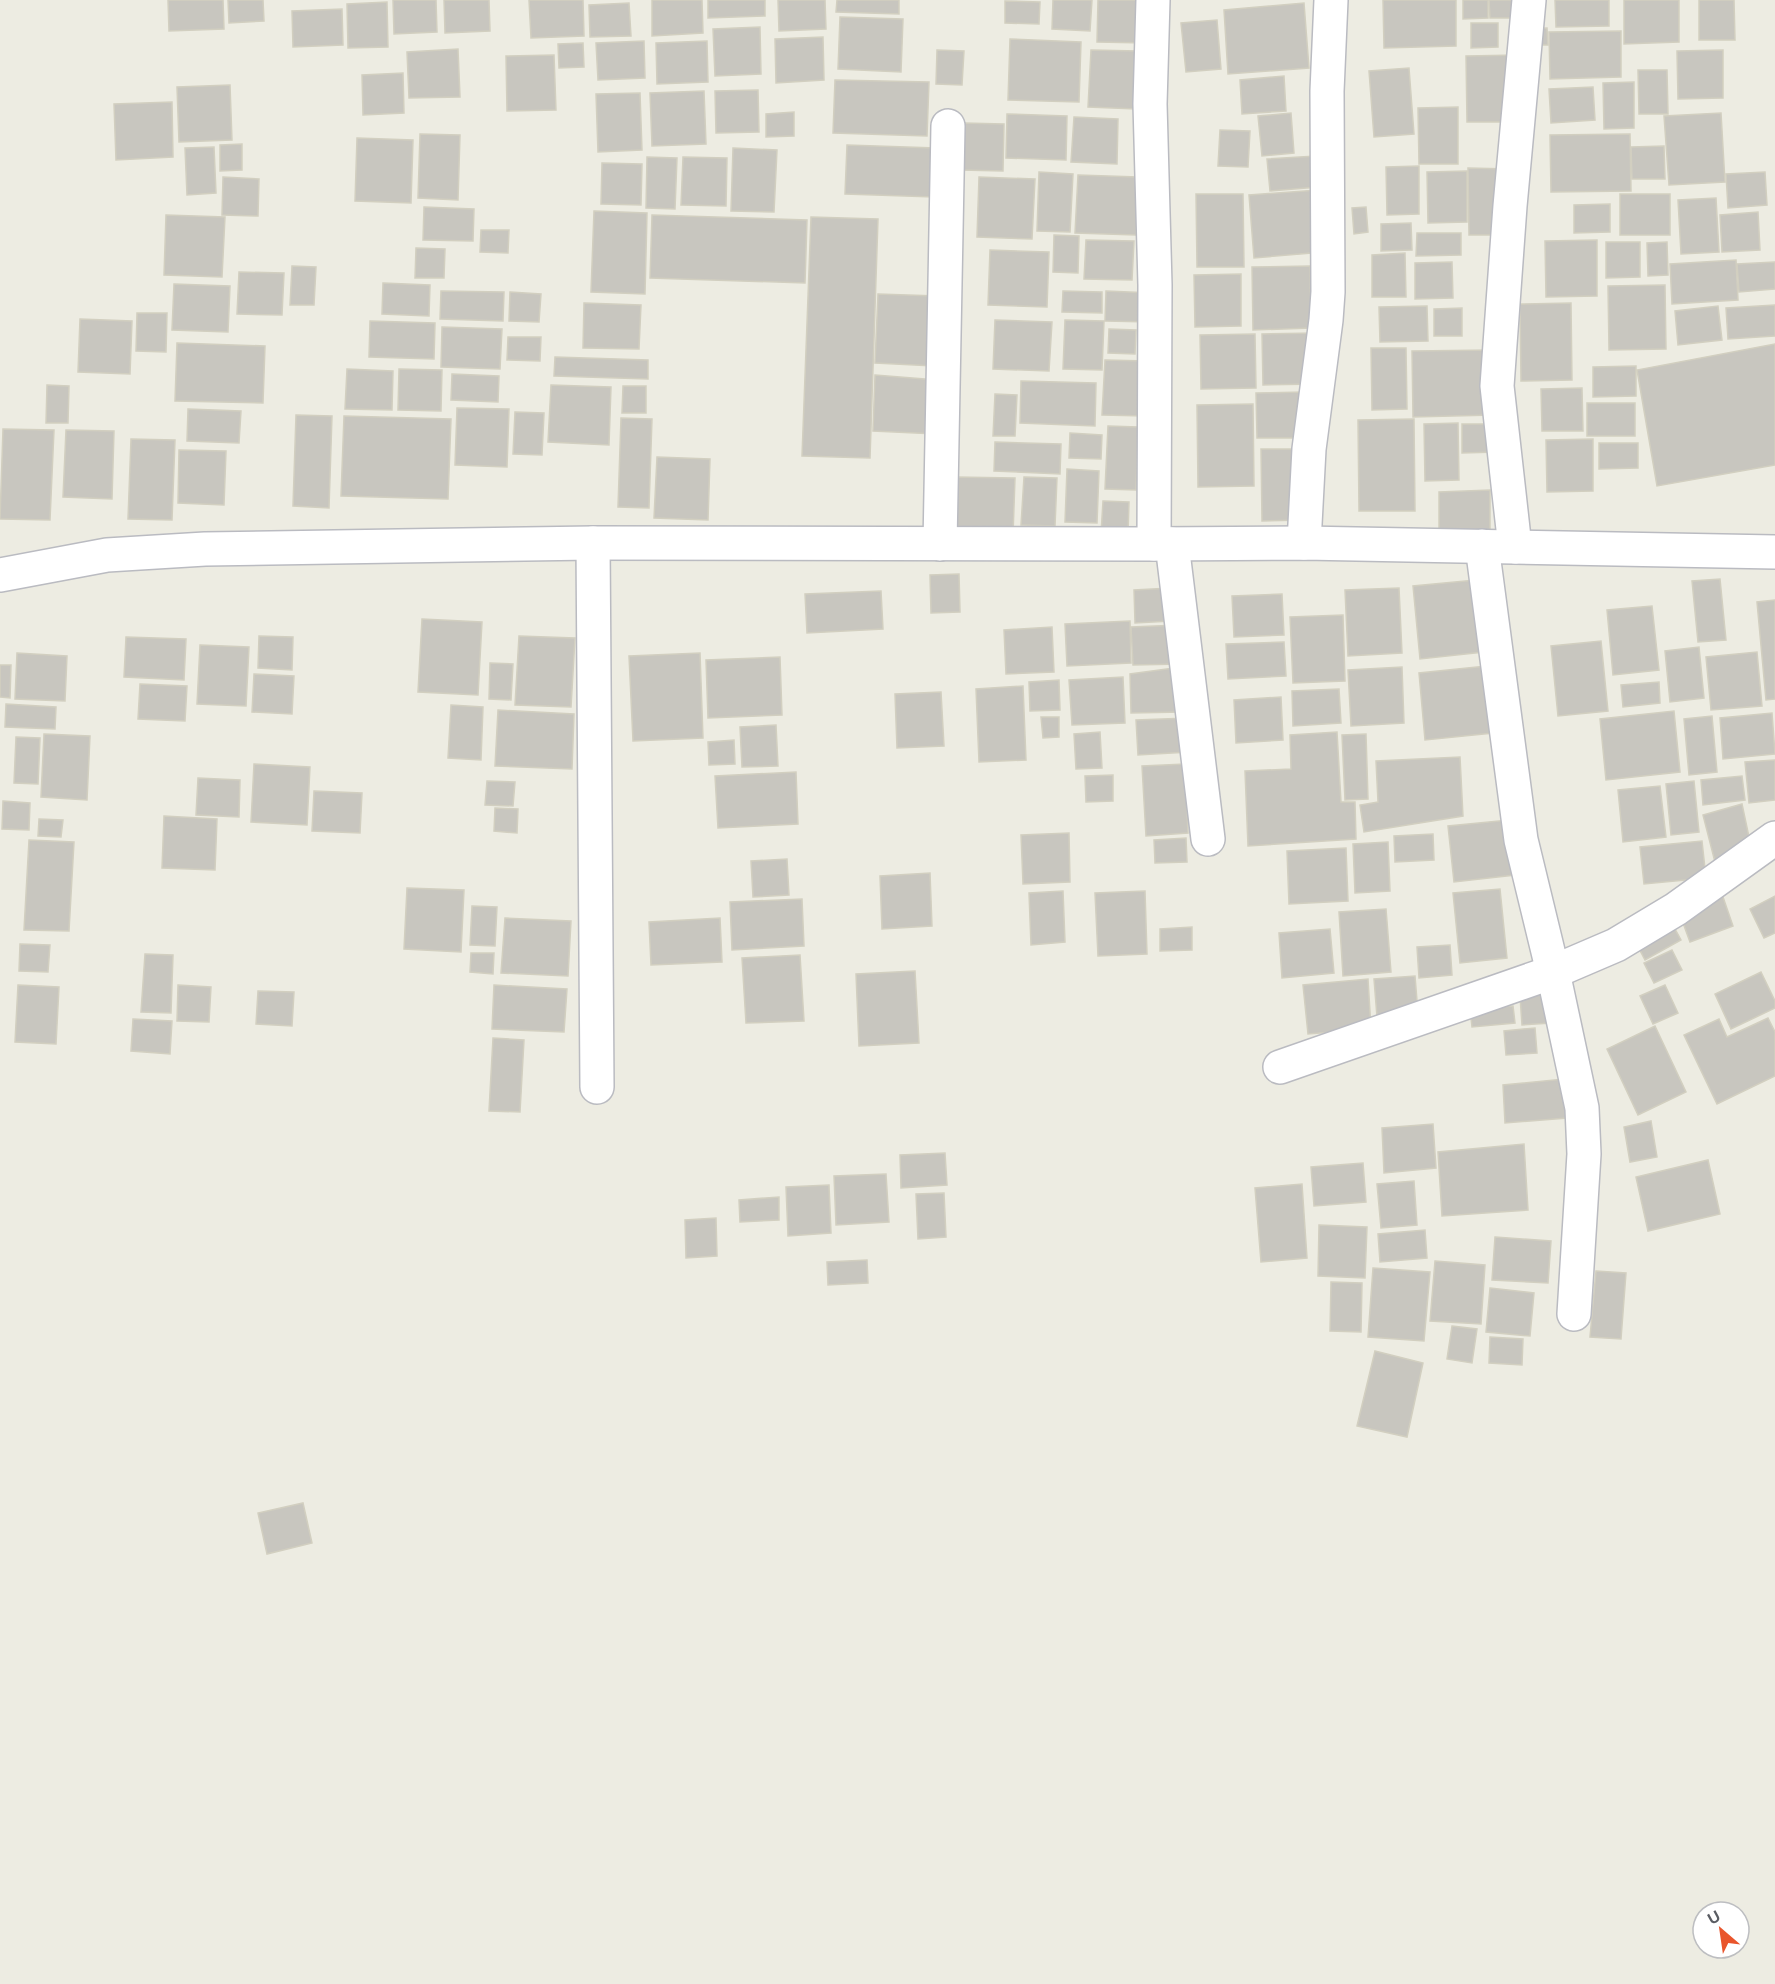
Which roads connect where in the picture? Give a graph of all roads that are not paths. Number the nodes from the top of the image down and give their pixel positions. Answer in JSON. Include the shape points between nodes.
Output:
{"nodes":[{"id":1,"x":1153,"y":0,"type":"edge"},
{"id":2,"x":1330,"y":0,"type":"edge"},
{"id":3,"x":1529,"y":0,"type":"edge"},
{"id":4,"x":948,"y":126,"type":"dead end"},
{"id":5,"x":592,"y":543,"type":"junction"},
{"id":6,"x":1304,"y":543,"type":"junction"},
{"id":7,"x":940,"y":544,"type":"junction"},
{"id":8,"x":1163,"y":544,"type":"junction"},
{"id":9,"x":1482,"y":546,"type":"junction"},
{"id":10,"x":1515,"y":547,"type":"junction"},
{"id":11,"x":1775,"y":552,"type":"edge"},
{"id":12,"x":0,"y":574,"type":"edge"},
{"id":13,"x":1775,"y":838,"type":"edge"},
{"id":14,"x":1208,"y":839,"type":"dead end"},
{"id":15,"x":1553,"y":972,"type":"junction"},
{"id":16,"x":1280,"y":1067,"type":"dead end"},
{"id":17,"x":597,"y":1087,"type":"dead end"},
{"id":18,"x":1574,"y":1314,"type":"dead end"}],
"edges":[{"from":1,"to":8,"type":"street","via":[[1150,104]]},
{"from":2,"to":6,"type":"street","via":[[1328,292],[1309,449]]},
{"from":3,"to":10,"type":"street","via":[[1497,386]]},
{"from":4,"to":7,"type":"street"},
{"from":5,"to":7,"type":"street"},
{"from":5,"to":12,"type":"street","via":[[205,549],[107,555]]},
{"from":5,"to":17,"type":"street"},
{"from":6,"to":8,"type":"street"},
{"from":6,"to":9,"type":"street"},
{"from":7,"to":8,"type":"street"},
{"from":8,"to":14,"type":"street"},
{"from":9,"to":10,"type":"street"},
{"from":9,"to":15,"type":"street","via":[[1521,840]]},
{"from":10,"to":11,"type":"street"},
{"from":13,"to":15,"type":"street","via":[[1676,909],[1616,945]]},
{"from":15,"to":16,"type":"street"},
{"from":15,"to":18,"type":"street","via":[[1582,1120],[1584,1154]]}]}
